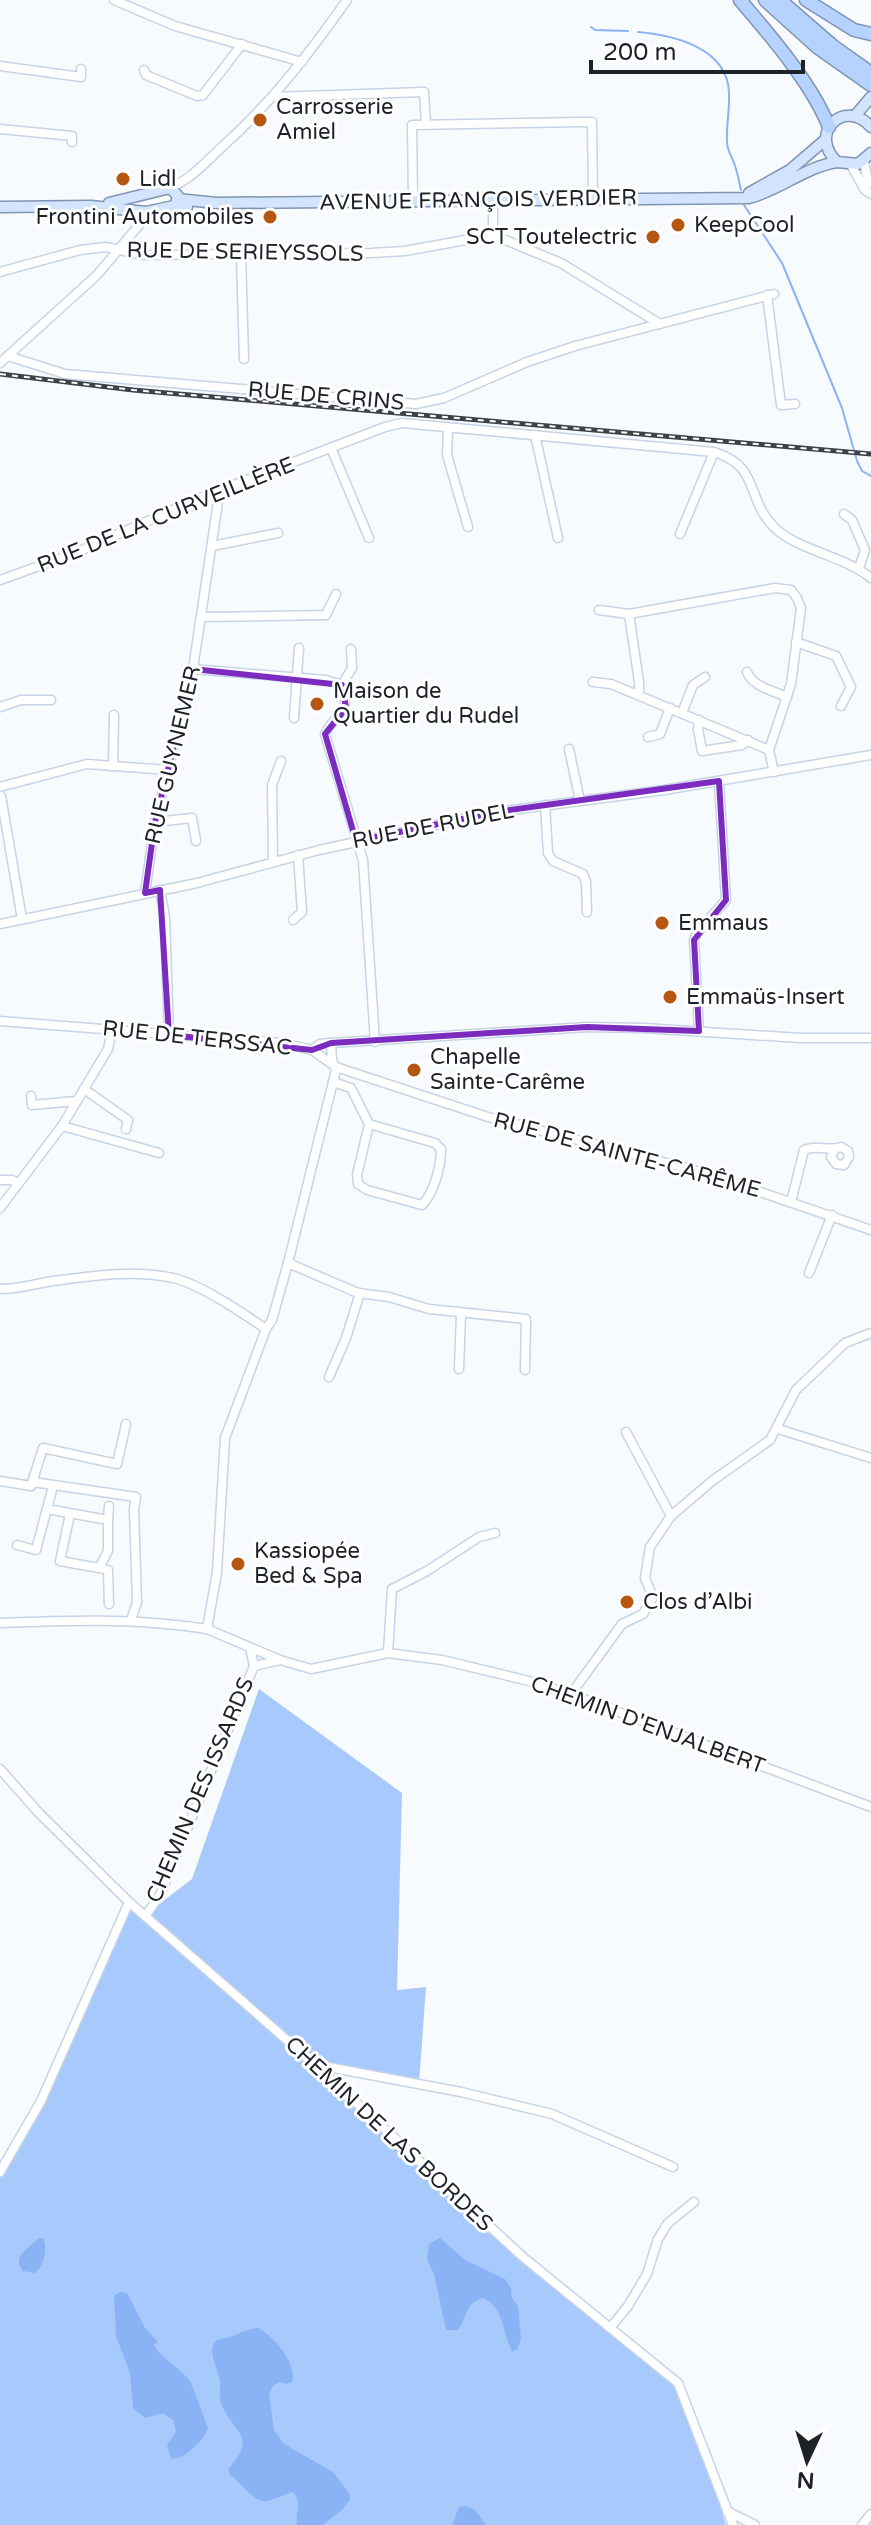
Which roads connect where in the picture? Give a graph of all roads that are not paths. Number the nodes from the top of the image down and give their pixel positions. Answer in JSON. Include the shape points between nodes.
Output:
{"nodes":[{"id":1,"x":114,"y":0,"type":"edge"},
{"id":2,"x":347,"y":0,"type":"edge"},
{"id":3,"x":740,"y":0,"type":"edge"},
{"id":4,"x":765,"y":0,"type":"edge"},
{"id":5,"x":780,"y":0,"type":"edge"},
{"id":6,"x":806,"y":0,"type":"edge"},
{"id":7,"x":871,"y":34,"type":"edge"},
{"id":8,"x":242,"y":44,"type":"junction"},
{"id":9,"x":302,"y":62,"type":"junction"},
{"id":10,"x":0,"y":66,"type":"edge"},
{"id":11,"x":81,"y":69,"type":"dead end"},
{"id":12,"x":144,"y":70,"type":"dead end"},
{"id":13,"x":871,"y":73,"type":"edge"},
{"id":14,"x":871,"y":85,"type":"edge"},
{"id":15,"x":273,"y":97,"type":"junction"},
{"id":16,"x":870,"y":99,"type":"edge"},
{"id":17,"x":855,"y":116,"type":"junction"},
{"id":18,"x":426,"y":124,"type":"junction"},
{"id":19,"x":871,"y":125,"type":"edge"},
{"id":20,"x":0,"y":129,"type":"edge"},
{"id":21,"x":827,"y":133,"type":"junction"},
{"id":22,"x":72,"y":142,"type":"dead end"},
{"id":23,"x":868,"y":157,"type":"edge"},
{"id":24,"x":837,"y":162,"type":"junction"},
{"id":25,"x":851,"y":165,"type":"junction"},
{"id":26,"x":871,"y":184,"type":"edge"},
{"id":27,"x":871,"y":194,"type":"edge"},
{"id":28,"x":175,"y":197,"type":"junction"},
{"id":29,"x":740,"y":197,"type":"junction"},
{"id":30,"x":593,"y":199,"type":"junction"},
{"id":31,"x":413,"y":200,"type":"junction"},
{"id":32,"x":493,"y":200,"type":"junction"},
{"id":33,"x":0,"y":207,"type":"edge"},
{"id":34,"x":142,"y":209,"type":"junction"},
{"id":35,"x":493,"y":235,"type":"junction"},
{"id":36,"x":118,"y":251,"type":"junction"},
{"id":37,"x":241,"y":255,"type":"junction"},
{"id":38,"x":0,"y":272,"type":"edge"},
{"id":39,"x":660,"y":324,"type":"junction"},
{"id":40,"x":8,"y":356,"type":"junction"},
{"id":41,"x":244,"y":359,"type":"dead end"},
{"id":42,"x":0,"y":363,"type":"edge"},
{"id":43,"x":795,"y":404,"type":"dead end"},
{"id":44,"x":448,"y":427,"type":"junction"},
{"id":45,"x":535,"y":435,"type":"junction"},
{"id":46,"x":331,"y":448,"type":"junction"},
{"id":47,"x":714,"y":452,"type":"junction"},
{"id":48,"x":217,"y":492,"type":"junction"},
{"id":49,"x":844,"y":514,"type":"dead end"},
{"id":50,"x":468,"y":527,"type":"dead end"},
{"id":51,"x":278,"y":533,"type":"dead end"},
{"id":52,"x":680,"y":534,"type":"dead end"},
{"id":53,"x":369,"y":538,"type":"dead end"},
{"id":54,"x":558,"y":538,"type":"dead end"},
{"id":55,"x":212,"y":546,"type":"junction"},
{"id":56,"x":859,"y":568,"type":"junction"},
{"id":57,"x":871,"y":578,"type":"edge"},
{"id":58,"x":0,"y":580,"type":"edge"},
{"id":59,"x":336,"y":594,"type":"dead end"},
{"id":60,"x":599,"y":610,"type":"dead end"},
{"id":61,"x":629,"y":614,"type":"junction"},
{"id":62,"x":202,"y":617,"type":"junction"},
{"id":63,"x":796,"y":642,"type":"junction"},
{"id":64,"x":299,"y":648,"type":"dead end"},
{"id":65,"x":351,"y":649,"type":"dead end"},
{"id":66,"x":193,"y":669,"type":"junction"},
{"id":67,"x":747,"y":672,"type":"dead end"},
{"id":68,"x":297,"y":677,"type":"junction"},
{"id":69,"x":705,"y":677,"type":"dead end"},
{"id":70,"x":593,"y":682,"type":"dead end"},
{"id":71,"x":342,"y":685,"type":"junction"},
{"id":72,"x":639,"y":695,"type":"junction"},
{"id":73,"x":787,"y":697,"type":"junction"},
{"id":74,"x":51,"y":700,"type":"dead end"},
{"id":75,"x":841,"y":706,"type":"dead end"},
{"id":76,"x":0,"y":707,"type":"edge"},
{"id":77,"x":670,"y":708,"type":"junction"},
{"id":78,"x":682,"y":713,"type":"junction"},
{"id":79,"x":114,"y":715,"type":"dead end"},
{"id":80,"x":294,"y":718,"type":"dead end"},
{"id":81,"x":699,"y":720,"type":"junction"},
{"id":82,"x":648,"y":737,"type":"dead end"},
{"id":83,"x":748,"y":740,"type":"junction"},
{"id":84,"x":569,"y":749,"type":"dead end"},
{"id":85,"x":769,"y":750,"type":"junction"},
{"id":86,"x":871,"y":755,"type":"edge"},
{"id":87,"x":281,"y":761,"type":"dead end"},
{"id":88,"x":113,"y":766,"type":"junction"},
{"id":89,"x":168,"y":770,"type":"junction"},
{"id":90,"x":774,"y":772,"type":"junction"},
{"id":91,"x":719,"y":781,"type":"junction"},
{"id":92,"x":0,"y":787,"type":"edge"},
{"id":93,"x":1,"y":796,"type":"edge"},
{"id":94,"x":580,"y":801,"type":"junction"},
{"id":95,"x":545,"y":805,"type":"junction"},
{"id":96,"x":155,"y":822,"type":"junction"},
{"id":97,"x":196,"y":841,"type":"dead end"},
{"id":98,"x":356,"y":842,"type":"junction"},
{"id":99,"x":298,"y":855,"type":"junction"},
{"id":100,"x":273,"y":862,"type":"junction"},
{"id":101,"x":160,"y":890,"type":"junction"},
{"id":102,"x":145,"y":893,"type":"junction"},
{"id":103,"x":587,"y":912,"type":"dead end"},
{"id":104,"x":22,"y":919,"type":"junction"},
{"id":105,"x":293,"y":920,"type":"dead end"},
{"id":106,"x":0,"y":924,"type":"edge"},
{"id":107,"x":0,"y":1021,"type":"edge"},
{"id":108,"x":112,"y":1030,"type":"junction"},
{"id":109,"x":699,"y":1031,"type":"junction"},
{"id":110,"x":169,"y":1035,"type":"junction"},
{"id":111,"x":871,"y":1038,"type":"edge"},
{"id":112,"x":375,"y":1042,"type":"junction"},
{"id":113,"x":331,"y":1043,"type":"junction"},
{"id":114,"x":312,"y":1050,"type":"junction"},
{"id":115,"x":336,"y":1067,"type":"junction"},
{"id":116,"x":333,"y":1082,"type":"junction"},
{"id":117,"x":84,"y":1089,"type":"junction"},
{"id":118,"x":31,"y":1096,"type":"dead end"},
{"id":119,"x":76,"y":1101,"type":"junction"},
{"id":120,"x":369,"y":1124,"type":"junction"},
{"id":121,"x":62,"y":1126,"type":"junction"},
{"id":122,"x":126,"y":1129,"type":"dead end"},
{"id":123,"x":834,"y":1150,"type":"dead end"},
{"id":124,"x":159,"y":1153,"type":"dead end"},
{"id":125,"x":0,"y":1180,"type":"edge"},
{"id":126,"x":19,"y":1183,"type":"junction"},
{"id":127,"x":791,"y":1202,"type":"junction"},
{"id":128,"x":0,"y":1208,"type":"edge"},
{"id":129,"x":832,"y":1215,"type":"junction"},
{"id":130,"x":871,"y":1230,"type":"edge"},
{"id":131,"x":288,"y":1263,"type":"junction"},
{"id":132,"x":809,"y":1273,"type":"dead end"},
{"id":133,"x":0,"y":1289,"type":"edge"},
{"id":134,"x":360,"y":1293,"type":"junction"},
{"id":135,"x":461,"y":1314,"type":"junction"},
{"id":136,"x":266,"y":1329,"type":"junction"},
{"id":137,"x":871,"y":1333,"type":"edge"},
{"id":138,"x":459,"y":1369,"type":"dead end"},
{"id":139,"x":525,"y":1370,"type":"dead end"},
{"id":140,"x":329,"y":1377,"type":"dead end"},
{"id":141,"x":126,"y":1424,"type":"dead end"},
{"id":142,"x":778,"y":1429,"type":"junction"},
{"id":143,"x":626,"y":1432,"type":"dead end"},
{"id":144,"x":871,"y":1458,"type":"edge"},
{"id":145,"x":1,"y":1479,"type":"edge"},
{"id":146,"x":33,"y":1482,"type":"junction"},
{"id":147,"x":53,"y":1486,"type":"junction"},
{"id":148,"x":109,"y":1506,"type":"dead end"},
{"id":149,"x":47,"y":1509,"type":"junction"},
{"id":150,"x":70,"y":1514,"type":"junction"},
{"id":151,"x":671,"y":1516,"type":"junction"},
{"id":152,"x":108,"y":1520,"type":"junction"},
{"id":153,"x":495,"y":1533,"type":"dead end"},
{"id":154,"x":17,"y":1545,"type":"dead end"},
{"id":155,"x":99,"y":1568,"type":"junction"},
{"id":156,"x":109,"y":1604,"type":"dead end"},
{"id":157,"x":131,"y":1620,"type":"junction"},
{"id":158,"x":0,"y":1623,"type":"edge"},
{"id":159,"x":207,"y":1629,"type":"junction"},
{"id":160,"x":250,"y":1648,"type":"junction"},
{"id":161,"x":388,"y":1653,"type":"junction"},
{"id":162,"x":280,"y":1660,"type":"junction"},
{"id":163,"x":254,"y":1666,"type":"junction"},
{"id":164,"x":571,"y":1694,"type":"junction"},
{"id":165,"x":0,"y":1769,"type":"edge"},
{"id":166,"x":871,"y":1807,"type":"edge"},
{"id":167,"x":129,"y":1902,"type":"junction"},
{"id":168,"x":146,"y":1915,"type":"junction"},
{"id":169,"x":320,"y":2069,"type":"junction"},
{"id":170,"x":673,"y":2167,"type":"dead end"},
{"id":171,"x":0,"y":2172,"type":"edge"},
{"id":172,"x":694,"y":2202,"type":"dead end"},
{"id":173,"x":610,"y":2328,"type":"junction"},
{"id":174,"x":727,"y":2510,"type":"junction"},
{"id":175,"x":871,"y":2514,"type":"edge"},
{"id":176,"x":733,"y":2525,"type":"edge"},
{"id":177,"x":755,"y":2525,"type":"edge"},
{"id":178,"x":862,"y":2525,"type":"edge"}],
"edges":[{"from":1,"to":8,"type":"street","via":[[175,26]]},
{"from":2,"to":9,"type":"street"},
{"from":3,"to":21,"type":"highway","via":[[824,113]]},
{"from":4,"to":14,"type":"highway","via":[[817,47]]},
{"from":5,"to":13,"type":"highway"},
{"from":6,"to":7,"type":"highway","via":[[854,30]]},
{"from":8,"to":9,"type":"street"},
{"from":8,"to":12,"type":"street","via":[[203,95]]},
{"from":9,"to":15,"type":"street"},
{"from":10,"to":11,"type":"street","via":[[81,77]]},
{"from":15,"to":18,"type":"street","via":[[424,92]]},
{"from":15,"to":28,"type":"street"},
{"from":16,"to":17,"type":"main road"},
{"from":17,"to":19,"type":"main road"},
{"from":17,"to":21,"type":"main road","name":"AVENUE FRANÇOIS VERDIER","via":[[840,117]]},
{"from":18,"to":30,"type":"street","via":[[592,122]]},
{"from":18,"to":31,"type":"street","via":[[412,125]]},
{"from":20,"to":22,"type":"street","via":[[72,136]]},
{"from":21,"to":24,"type":"main road","via":[[829,154]]},
{"from":21,"to":29,"type":"main road","name":"AVENUE FRANÇOIS VERDIER","via":[[790,170]]},
{"from":23,"to":25,"type":"main road"},
{"from":23,"to":26,"type":"street"},
{"from":24,"to":25,"type":"main road"},
{"from":24,"to":29,"type":"main road","name":"AVENUE FRANÇOIS VERDIER","via":[[766,193]]},
{"from":25,"to":27,"type":"street"},
{"from":28,"to":31,"type":"main road","name":"AVENUE FRANÇOIS VERDIER","via":[[189,207]]},
{"from":28,"to":34,"type":"main road"},
{"from":28,"to":34,"type":"main road"},
{"from":29,"to":30,"type":"main road","name":"AVENUE FRANÇOIS VERDIER"},
{"from":30,"to":32,"type":"main road","name":"AVENUE FRANÇOIS VERDIER"},
{"from":31,"to":32,"type":"main road","name":"AVENUE FRANÇOIS VERDIER"},
{"from":32,"to":35,"type":"street"},
{"from":33,"to":34,"type":"main road"},
{"from":34,"to":36,"type":"street"},
{"from":35,"to":37,"type":"street","name":"RUE DE SERIEYSSOLS","via":[[405,251]]},
{"from":35,"to":39,"type":"street","via":[[561,263]]},
{"from":36,"to":37,"type":"street","name":"RUE DE SERIEYSSOLS"},
{"from":36,"to":38,"type":"street","name":"RUE DE SERIEYSSOLS","via":[[80,250]]},
{"from":36,"to":40,"type":"street"},
{"from":37,"to":41,"type":"street"},
{"from":39,"to":40,"type":"street","name":"RUE DE CRINS","via":[[551,354],[444,398],[416,404],[65,374]]},
{"from":39,"to":43,"type":"street","name":"RUE DE CRINS","via":[[770,295],[781,405]]},
{"from":40,"to":42,"type":"street"},
{"from":44,"to":45,"type":"street","name":"RUE DE LA CURVEILLÈRE"},
{"from":44,"to":46,"type":"street","name":"RUE DE LA CURVEILLÈRE","via":[[392,425]]},
{"from":44,"to":50,"type":"street","via":[[447,455]]},
{"from":45,"to":47,"type":"street","name":"RUE DE LA CURVEILLÈRE"},
{"from":45,"to":54,"type":"street"},
{"from":46,"to":48,"type":"street","name":"RUE DE LA CURVEILLÈRE"},
{"from":46,"to":53,"type":"street"},
{"from":47,"to":52,"type":"street"},
{"from":47,"to":56,"type":"street","via":[[743,468],[774,527]]},
{"from":48,"to":55,"type":"street","name":"RUE GUYNEMER"},
{"from":48,"to":58,"type":"street","name":"RUE DE LA CURVEILLÈRE"},
{"from":49,"to":56,"type":"street","via":[[865,550]]},
{"from":51,"to":55,"type":"street"},
{"from":55,"to":62,"type":"street","name":"RUE GUYNEMER"},
{"from":56,"to":57,"type":"street"},
{"from":59,"to":62,"type":"street","via":[[326,615]]},
{"from":60,"to":61,"type":"street"},
{"from":61,"to":63,"type":"street","via":[[783,588],[791,590],[801,608]]},
{"from":61,"to":72,"type":"street"},
{"from":62,"to":66,"type":"street","name":"RUE GUYNEMER"},
{"from":63,"to":73,"type":"street"},
{"from":63,"to":75,"type":"street","via":[[840,659],[851,687]]},
{"from":64,"to":68,"type":"street"},
{"from":65,"to":71,"type":"street","via":[[352,668]]},
{"from":66,"to":68,"type":"street"},
{"from":66,"to":89,"type":"street","name":"RUE GUYNEMER"},
{"from":67,"to":73,"type":"street","via":[[750,680]]},
{"from":68,"to":71,"type":"street"},
{"from":68,"to":80,"type":"street"},
{"from":69,"to":78,"type":"street","via":[[693,685]]},
{"from":70,"to":72,"type":"street"},
{"from":71,"to":98,"type":"street","via":[[347,702],[325,734]]},
{"from":72,"to":77,"type":"street"},
{"from":73,"to":85,"type":"street"},
{"from":74,"to":76,"type":"street","via":[[21,700]]},
{"from":77,"to":78,"type":"street"},
{"from":77,"to":82,"type":"street","via":[[660,734]]},
{"from":78,"to":81,"type":"street"},
{"from":79,"to":88,"type":"street"},
{"from":81,"to":83,"type":"street"},
{"from":81,"to":83,"type":"street","via":[[702,751]]},
{"from":83,"to":85,"type":"street"},
{"from":84,"to":94,"type":"street"},
{"from":85,"to":90,"type":"street"},
{"from":86,"to":90,"type":"street","name":"RUE DE RUDEL"},
{"from":87,"to":100,"type":"street","via":[[272,785]]},
{"from":88,"to":89,"type":"street"},
{"from":88,"to":92,"type":"street","via":[[75,766]]},
{"from":89,"to":96,"type":"street","name":"RUE GUYNEMER"},
{"from":90,"to":91,"type":"street","name":"RUE DE RUDEL"},
{"from":91,"to":94,"type":"street","name":"RUE DE RUDEL"},
{"from":91,"to":109,"type":"street","via":[[726,900],[694,940]]},
{"from":93,"to":104,"type":"street"},
{"from":94,"to":95,"type":"street","name":"RUE DE RUDEL"},
{"from":95,"to":98,"type":"street","name":"RUE DE RUDEL"},
{"from":95,"to":103,"type":"street","via":[[548,853],[553,861],[583,874]]},
{"from":96,"to":97,"type":"street","via":[[192,818]]},
{"from":96,"to":102,"type":"street","name":"RUE GUYNEMER"},
{"from":98,"to":99,"type":"street","name":"RUE DE RUDEL"},
{"from":98,"to":112,"type":"street","via":[[363,860]]},
{"from":99,"to":100,"type":"street","name":"RUE DE RUDEL"},
{"from":99,"to":105,"type":"street","via":[[302,912]]},
{"from":100,"to":101,"type":"street","name":"RUE DE RUDEL"},
{"from":101,"to":102,"type":"street","name":"RUE DE RUDEL"},
{"from":101,"to":110,"type":"street"},
{"from":102,"to":104,"type":"street","name":"RUE DE RUDEL"},
{"from":104,"to":106,"type":"street","name":"RUE DE RUDEL"},
{"from":107,"to":108,"type":"street","name":"RUE DE TERSSAC"},
{"from":108,"to":110,"type":"street","name":"RUE DE TERSSAC"},
{"from":108,"to":117,"type":"street","via":[[108,1049]]},
{"from":109,"to":111,"type":"street","name":"RUE DE TERSSAC"},
{"from":109,"to":112,"type":"street","name":"RUE DE TERSSAC","via":[[587,1027]]},
{"from":110,"to":114,"type":"street","name":"RUE DE TERSSAC"},
{"from":112,"to":113,"type":"street","name":"RUE DE TERSSAC"},
{"from":113,"to":114,"type":"street","name":"RUE DE TERSSAC"},
{"from":113,"to":115,"type":"street"},
{"from":114,"to":115,"type":"street","name":"RUE DE SAINTE-CARÊME"},
{"from":115,"to":116,"type":"street"},
{"from":115,"to":127,"type":"street","name":"RUE DE SAINTE-CARÊME","via":[[488,1117],[702,1172]]},
{"from":116,"to":120,"type":"street","via":[[351,1088]]},
{"from":116,"to":131,"type":"street"},
{"from":117,"to":119,"type":"street"},
{"from":117,"to":122,"type":"street","via":[[128,1120]]},
{"from":118,"to":119,"type":"street","via":[[32,1105]]},
{"from":119,"to":121,"type":"street"},
{"from":120,"to":120,"type":"street","via":[[358,1184],[422,1205],[441,1149]]},
{"from":121,"to":124,"type":"street"},
{"from":121,"to":126,"type":"street"},
{"from":123,"to":127,"type":"street","via":[[804,1150]]},
{"from":125,"to":126,"type":"street"},
{"from":126,"to":128,"type":"street"},
{"from":127,"to":129,"type":"street","name":"RUE DE SAINTE-CARÊME"},
{"from":129,"to":130,"type":"street","name":"RUE DE SAINTE-CARÊME"},
{"from":129,"to":132,"type":"street"},
{"from":131,"to":134,"type":"street"},
{"from":131,"to":136,"type":"street"},
{"from":133,"to":136,"type":"street","via":[[110,1274],[173,1278]]},
{"from":134,"to":135,"type":"street"},
{"from":134,"to":140,"type":"street"},
{"from":135,"to":138,"type":"street"},
{"from":135,"to":139,"type":"street","via":[[526,1319]]},
{"from":136,"to":159,"type":"street","via":[[225,1438],[217,1572]]},
{"from":137,"to":142,"type":"street","via":[[845,1343],[812,1373],[796,1390]]},
{"from":141,"to":146,"type":"street","via":[[117,1464],[43,1448]]},
{"from":142,"to":144,"type":"street"},
{"from":142,"to":151,"type":"street"},
{"from":143,"to":151,"type":"street"},
{"from":145,"to":146,"type":"street","via":[[27,1487]]},
{"from":146,"to":147,"type":"street"},
{"from":147,"to":149,"type":"street"},
{"from":147,"to":157,"type":"street","via":[[136,1497],[137,1602]]},
{"from":148,"to":152,"type":"street"},
{"from":149,"to":150,"type":"street"},
{"from":149,"to":154,"type":"street","via":[[36,1550]]},
{"from":150,"to":152,"type":"street"},
{"from":150,"to":155,"type":"street","via":[[60,1561]]},
{"from":151,"to":164,"type":"street","via":[[650,1547],[645,1578],[653,1597],[643,1614],[622,1624]]},
{"from":152,"to":155,"type":"street","via":[[108,1551]]},
{"from":153,"to":161,"type":"street","via":[[479,1537],[392,1589]]},
{"from":155,"to":156,"type":"street","via":[[108,1570]]},
{"from":157,"to":158,"type":"street","name":"CHEMIN D'ENJALBERT"},
{"from":157,"to":159,"type":"street","name":"CHEMIN D'ENJALBERT"},
{"from":159,"to":160,"type":"street","name":"CHEMIN D'ENJALBERT"},
{"from":160,"to":162,"type":"street","name":"CHEMIN D'ENJALBERT"},
{"from":160,"to":163,"type":"street","name":"CHEMIN DES ISSARDS"},
{"from":161,"to":162,"type":"street","name":"CHEMIN D'ENJALBERT","via":[[322,1669]]},
{"from":161,"to":164,"type":"street","name":"CHEMIN D'ENJALBERT","via":[[442,1660]]},
{"from":162,"to":163,"type":"street","name":"CHEMIN DES ISSARDS"},
{"from":163,"to":168,"type":"street","name":"CHEMIN DES ISSARDS","via":[[166,1882]]},
{"from":164,"to":166,"type":"street","name":"CHEMIN D'ENJALBERT"},
{"from":165,"to":167,"type":"street","name":"CHEMIN DE LAS BORDES"},
{"from":167,"to":168,"type":"street","name":"CHEMIN DE LAS BORDES"},
{"from":167,"to":171,"type":"street","via":[[41,2101]]},
{"from":168,"to":169,"type":"street","name":"CHEMIN DE LAS BORDES"},
{"from":169,"to":170,"type":"street","via":[[461,2092],[552,2114]]},
{"from":169,"to":173,"type":"street","name":"CHEMIN DE LAS BORDES","via":[[523,2257]]},
{"from":172,"to":173,"type":"street","via":[[668,2223],[647,2274]]},
{"from":173,"to":174,"type":"street","name":"CHEMIN DE LAS BORDES","via":[[678,2383]]},
{"from":174,"to":176,"type":"street","name":"CHEMIN DE LAS BORDES"},
{"from":174,"to":177,"type":"street"},
{"from":175,"to":178,"type":"street"}]}
